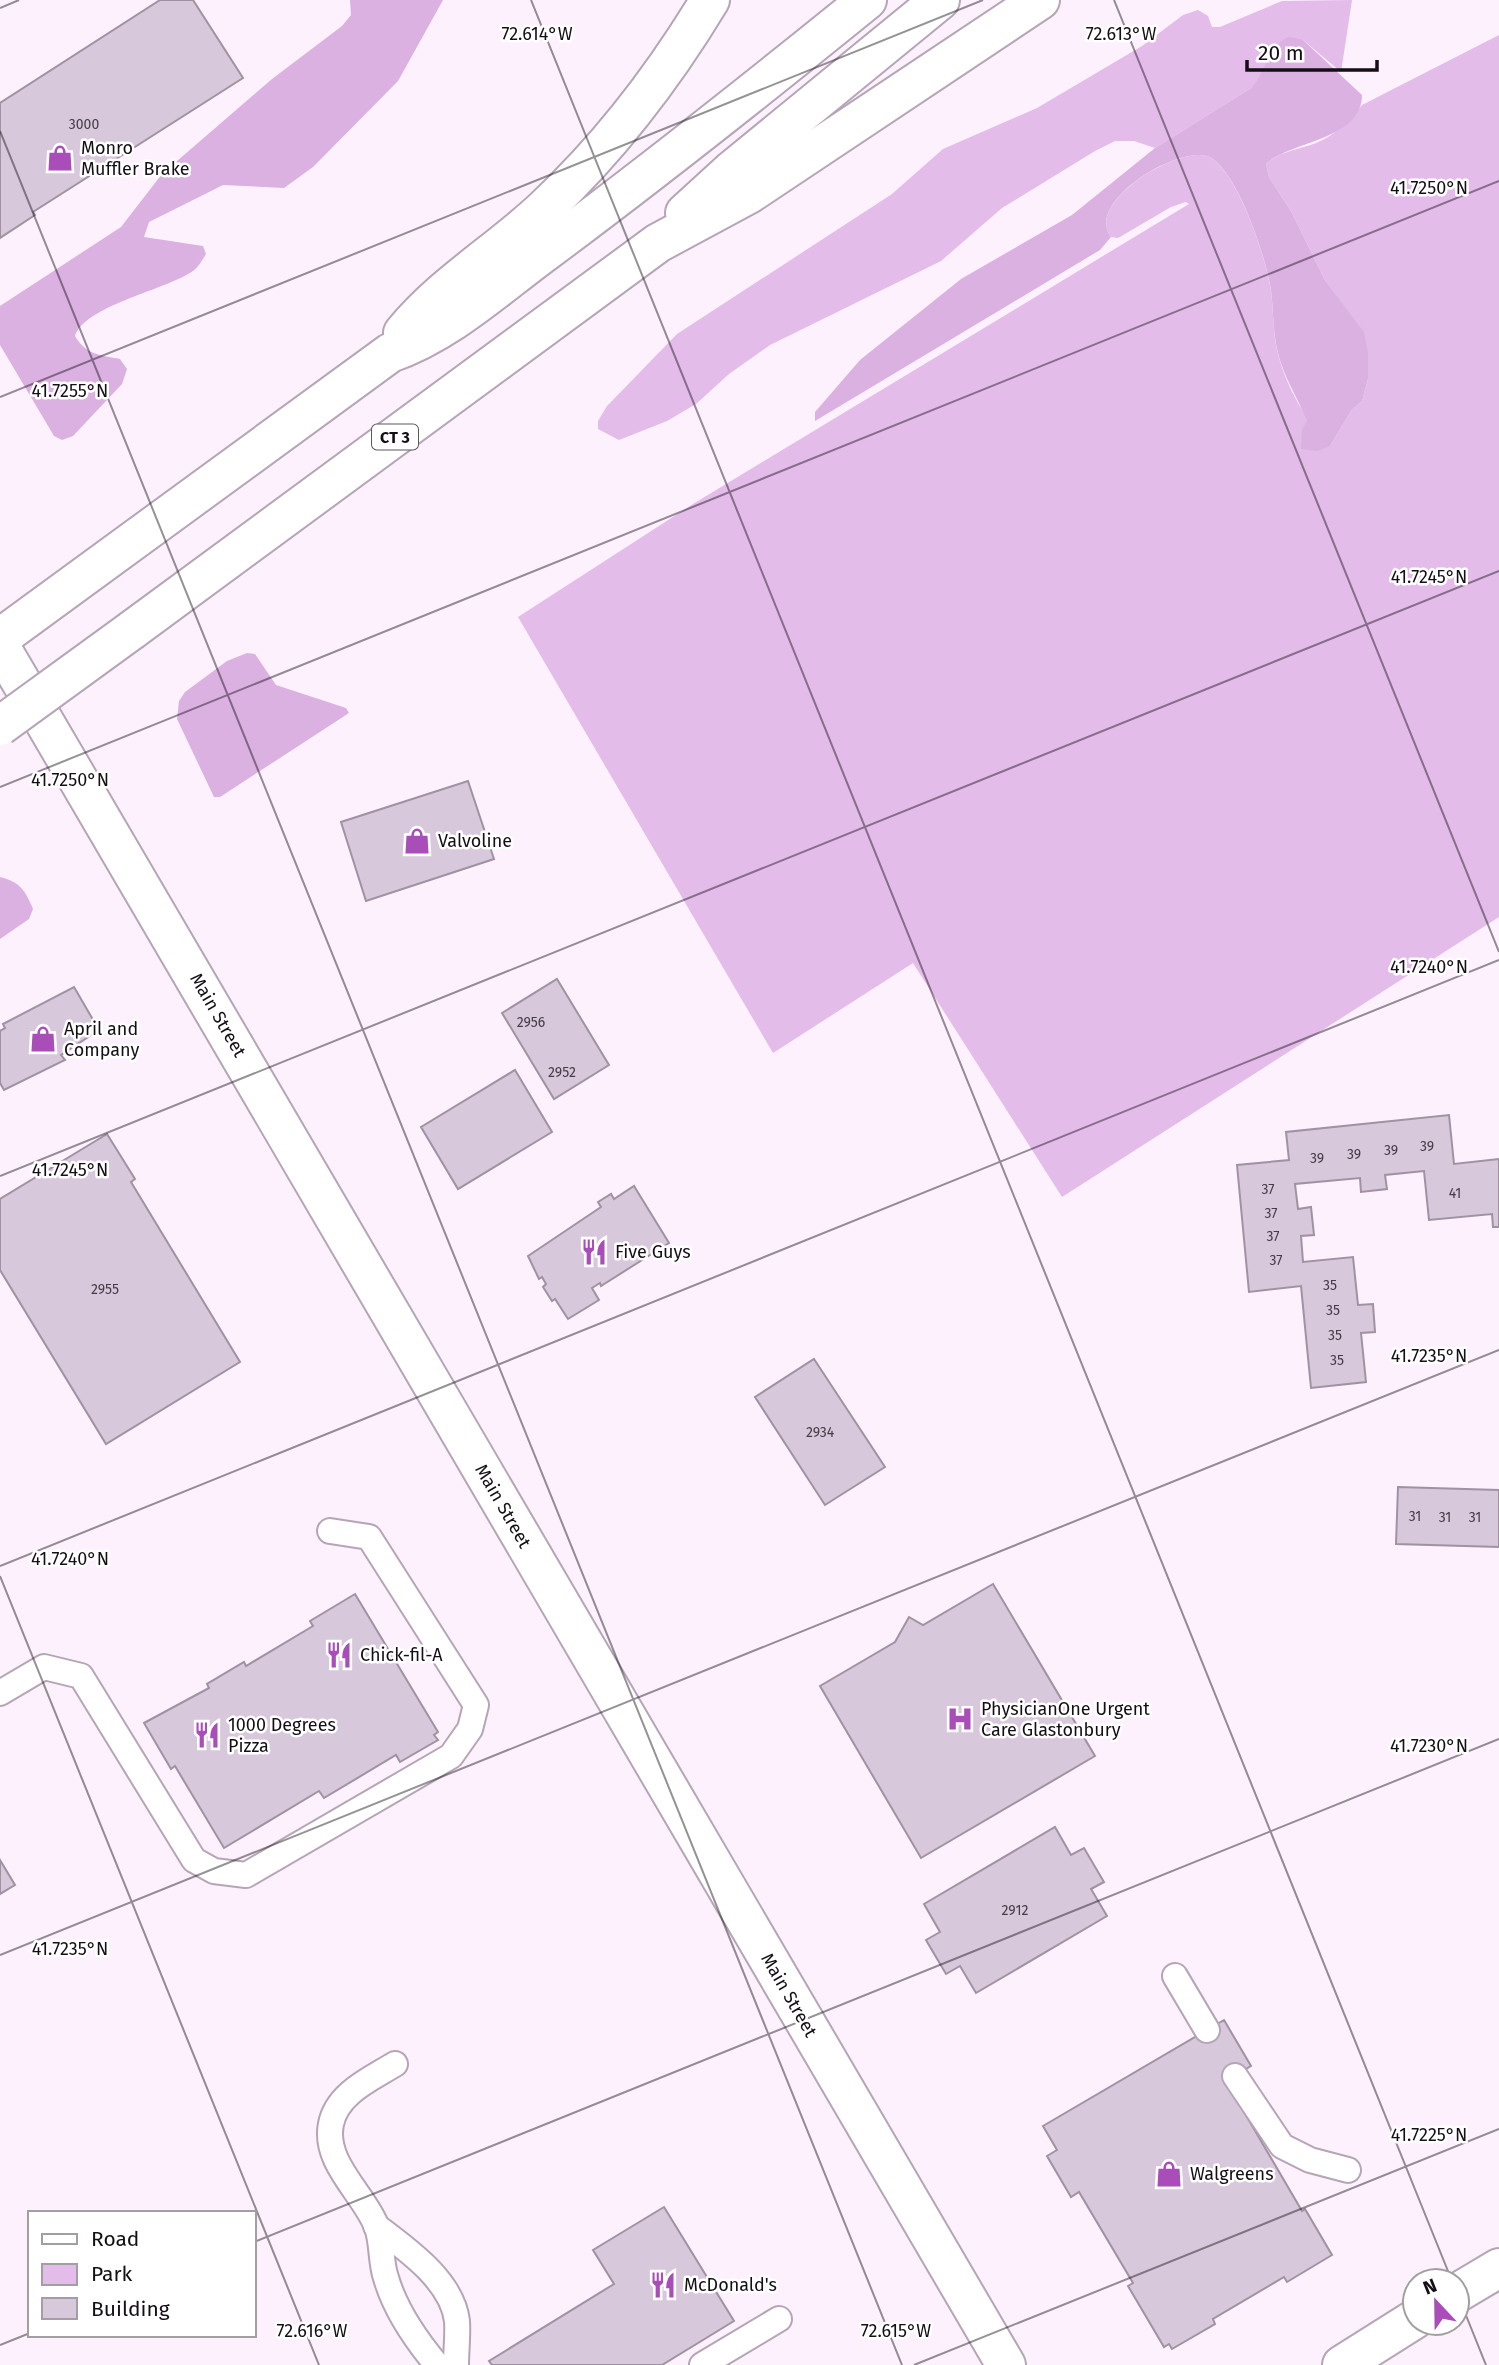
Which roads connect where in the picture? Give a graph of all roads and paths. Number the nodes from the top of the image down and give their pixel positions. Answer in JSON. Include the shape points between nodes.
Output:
{"nodes":[{"id":1,"x":710,"y":0,"type":"edge"},
{"id":2,"x":867,"y":0,"type":"edge"},
{"id":3,"x":940,"y":0,"type":"edge"},
{"id":4,"x":1040,"y":0,"type":"edge"},
{"id":5,"x":658,"y":243,"type":"junction"},
{"id":6,"x":390,"y":354,"type":"junction"},
{"id":7,"x":0,"y":638,"type":"edge"},
{"id":8,"x":0,"y":646,"type":"edge"},
{"id":9,"x":0,"y":726,"type":"edge"},
{"id":10,"x":330,"y":1531,"type":"dead end"},
{"id":11,"x":0,"y":1693,"type":"edge"},
{"id":12,"x":1175,"y":1976,"type":"dead end"},
{"id":13,"x":1207,"y":2030,"type":"dead end"},
{"id":14,"x":395,"y":2064,"type":"dead end"},
{"id":15,"x":1234,"y":2076,"type":"dead end"},
{"id":16,"x":1348,"y":2170,"type":"dead end"},
{"id":17,"x":376,"y":2225,"type":"junction"},
{"id":18,"x":1499,"y":2268,"type":"edge"},
{"id":19,"x":1471,"y":2285,"type":"edge"},
{"id":20,"x":779,"y":2319,"type":"dead end"},
{"id":21,"x":1401,"y":2328,"type":"edge"},
{"id":22,"x":437,"y":2365,"type":"edge"},
{"id":23,"x":456,"y":2365,"type":"edge"},
{"id":24,"x":702,"y":2365,"type":"edge"},
{"id":25,"x":1006,"y":2365,"type":"edge"},
{"id":26,"x":1342,"y":2365,"type":"edge"}],
"edges":[{"from":1,"to":6,"type":"main road","via":[[671,63],[617,134],[545,208],[426,309]]},
{"from":2,"to":6,"type":"main road","via":[[591,218],[442,328]]},
{"from":3,"to":5,"type":"main road","via":[[731,171]]},
{"from":4,"to":5,"type":"main road","via":[[749,194]]},
{"from":5,"to":9,"type":"main road","number":"CT 3","bridge":true},
{"from":6,"to":7,"type":"main road"},
{"from":8,"to":25,"type":"main road","name":"Main Street"},
{"from":10,"to":11,"type":"lane","via":[[369,1537],[476,1705],[470,1729],[451,1756],[246,1875],[214,1871],[194,1860],[81,1676],[44,1667]]},
{"from":12,"to":13,"type":"lane"},
{"from":14,"to":17,"type":"lane","via":[[346,2096],[335,2109],[330,2126],[331,2143],[342,2169]]},
{"from":15,"to":16,"type":"lane","via":[[1282,2146],[1310,2160]]},
{"from":17,"to":22,"type":"lane","via":[[386,2278],[407,2323]]},
{"from":17,"to":23,"type":"lane","via":[[416,2256],[448,2294],[457,2319]]},
{"from":18,"to":19,"type":"main road"},
{"from":20,"to":24,"type":"lane"},
{"from":21,"to":26,"type":"main road"}]}
